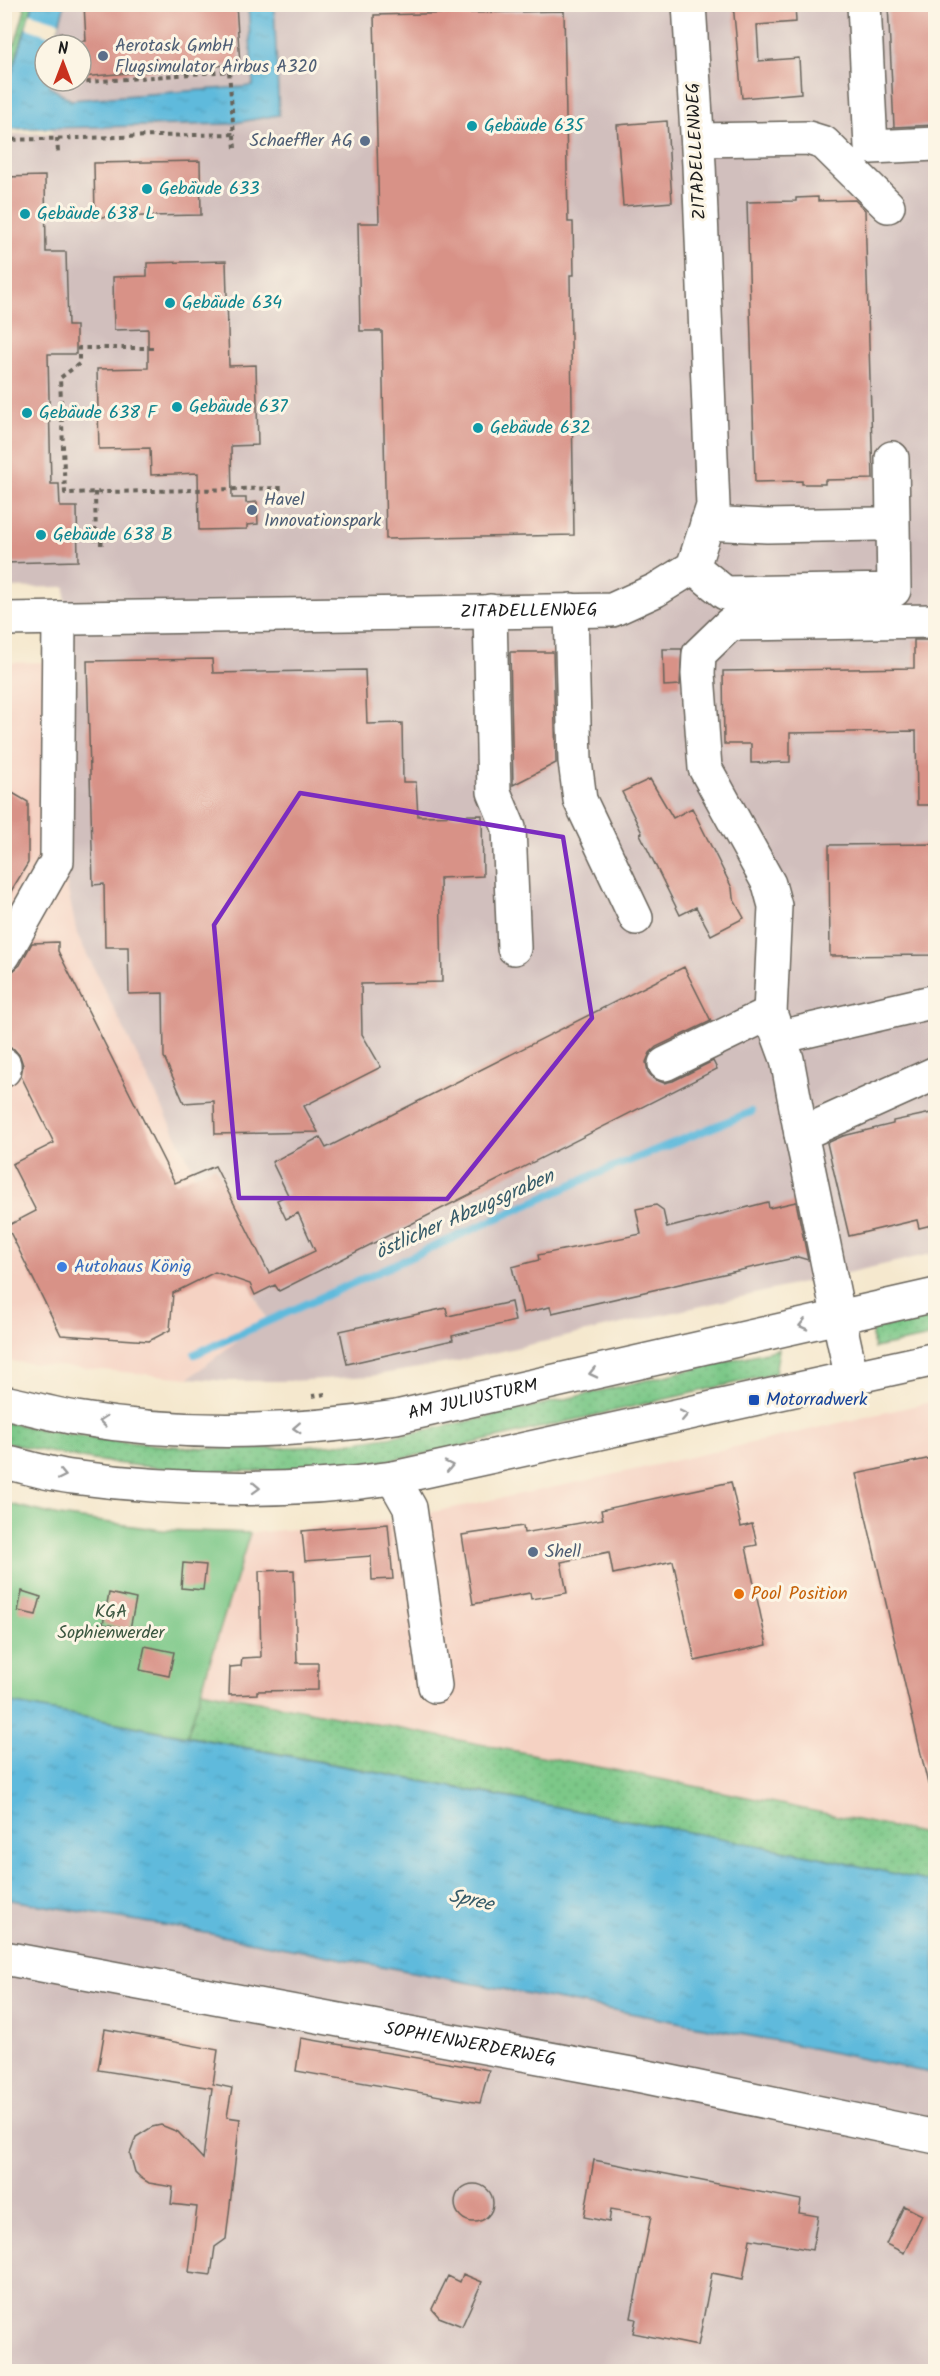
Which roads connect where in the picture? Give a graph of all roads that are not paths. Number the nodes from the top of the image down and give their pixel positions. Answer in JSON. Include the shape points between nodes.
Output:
{"nodes":[{"id":1,"x":689,"y":4,"type":"edge"},
{"id":2,"x":864,"y":4,"type":"edge"},
{"id":3,"x":698,"y":140,"type":"junction"},
{"id":4,"x":936,"y":144,"type":"edge"},
{"id":5,"x":888,"y":206,"type":"dead end"},
{"id":6,"x":892,"y":458,"type":"dead end"},
{"id":7,"x":707,"y":523,"type":"junction"},
{"id":8,"x":877,"y":524,"type":"dead end"},
{"id":9,"x":693,"y":567,"type":"junction"},
{"id":10,"x":571,"y":610,"type":"junction"},
{"id":11,"x":490,"y":612,"type":"junction"},
{"id":12,"x":59,"y":618,"type":"junction"},
{"id":13,"x":4,"y":619,"type":"edge"},
{"id":14,"x":936,"y":621,"type":"edge"},
{"id":15,"x":636,"y":918,"type":"dead end"},
{"id":16,"x":514,"y":948,"type":"dead end"},
{"id":17,"x":4,"y":955,"type":"edge"},
{"id":18,"x":936,"y":1001,"type":"edge"},
{"id":19,"x":775,"y":1025,"type":"junction"},
{"id":20,"x":665,"y":1064,"type":"dead end"},
{"id":21,"x":4,"y":1065,"type":"edge"},
{"id":22,"x":4,"y":1070,"type":"edge"},
{"id":23,"x":936,"y":1073,"type":"edge"},
{"id":24,"x":801,"y":1134,"type":"junction"},
{"id":25,"x":936,"y":1295,"type":"edge"},
{"id":26,"x":838,"y":1317,"type":"junction"},
{"id":27,"x":936,"y":1359,"type":"edge"},
{"id":28,"x":852,"y":1378,"type":"junction"},
{"id":29,"x":4,"y":1402,"type":"edge"},
{"id":30,"x":4,"y":1462,"type":"edge"},
{"id":31,"x":393,"y":1478,"type":"junction"},
{"id":32,"x":435,"y":1686,"type":"dead end"},
{"id":33,"x":4,"y":1958,"type":"edge"},
{"id":34,"x":936,"y":2137,"type":"edge"}],
"edges":[{"from":1,"to":3,"type":"main road","name":"ZITADELLENWEG"},
{"from":2,"to":4,"type":"main road","via":[[871,147]]},
{"from":3,"to":5,"type":"main road","via":[[808,138],[824,143]]},
{"from":3,"to":7,"type":"main road","name":"ZITADELLENWEG","via":[[713,506]]},
{"from":6,"to":9,"type":"main road","via":[[894,590],[725,593]]},
{"from":7,"to":8,"type":"main road"},
{"from":7,"to":9,"type":"main road","name":"ZITADELLENWEG"},
{"from":9,"to":10,"type":"main road","name":"ZITADELLENWEG","via":[[612,610]]},
{"from":10,"to":11,"type":"main road","name":"ZITADELLENWEG"},
{"from":10,"to":15,"type":"main road","via":[[575,760],[580,800]]},
{"from":11,"to":12,"type":"main road","name":"ZITADELLENWEG"},
{"from":11,"to":16,"type":"main road","via":[[494,792],[509,828]]},
{"from":12,"to":13,"type":"main road","name":"ZITADELLENWEG"},
{"from":12,"to":17,"type":"main road","via":[[57,861]]},
{"from":14,"to":19,"type":"main road","via":[[730,624],[699,654],[705,768],[770,884],[775,906]]},
{"from":18,"to":19,"type":"main road"},
{"from":19,"to":20,"type":"main road"},
{"from":19,"to":24,"type":"main road","via":[[787,1059]]},
{"from":21,"to":22,"type":"main road"},
{"from":23,"to":24,"type":"main road"},
{"from":24,"to":26,"type":"main road"},
{"from":25,"to":26,"type":"main road","name":"AM JULIUSTURM"},
{"from":26,"to":28,"type":"main road"},
{"from":26,"to":29,"type":"main road","name":"AM JULIUSTURM","one_way":true,"via":[[396,1417],[335,1426],[269,1430],[170,1428],[77,1418]]},
{"from":27,"to":28,"type":"main road"},
{"from":31,"to":28,"type":"main road","one_way":true},
{"from":30,"to":31,"type":"main road","one_way":true,"via":[[70,1477],[170,1486],[274,1489]]},
{"from":31,"to":32,"type":"main road","via":[[410,1508]]},
{"from":33,"to":34,"type":"main road","name":"SOPHIENWERDERWEG","via":[[642,2076]]}]}
